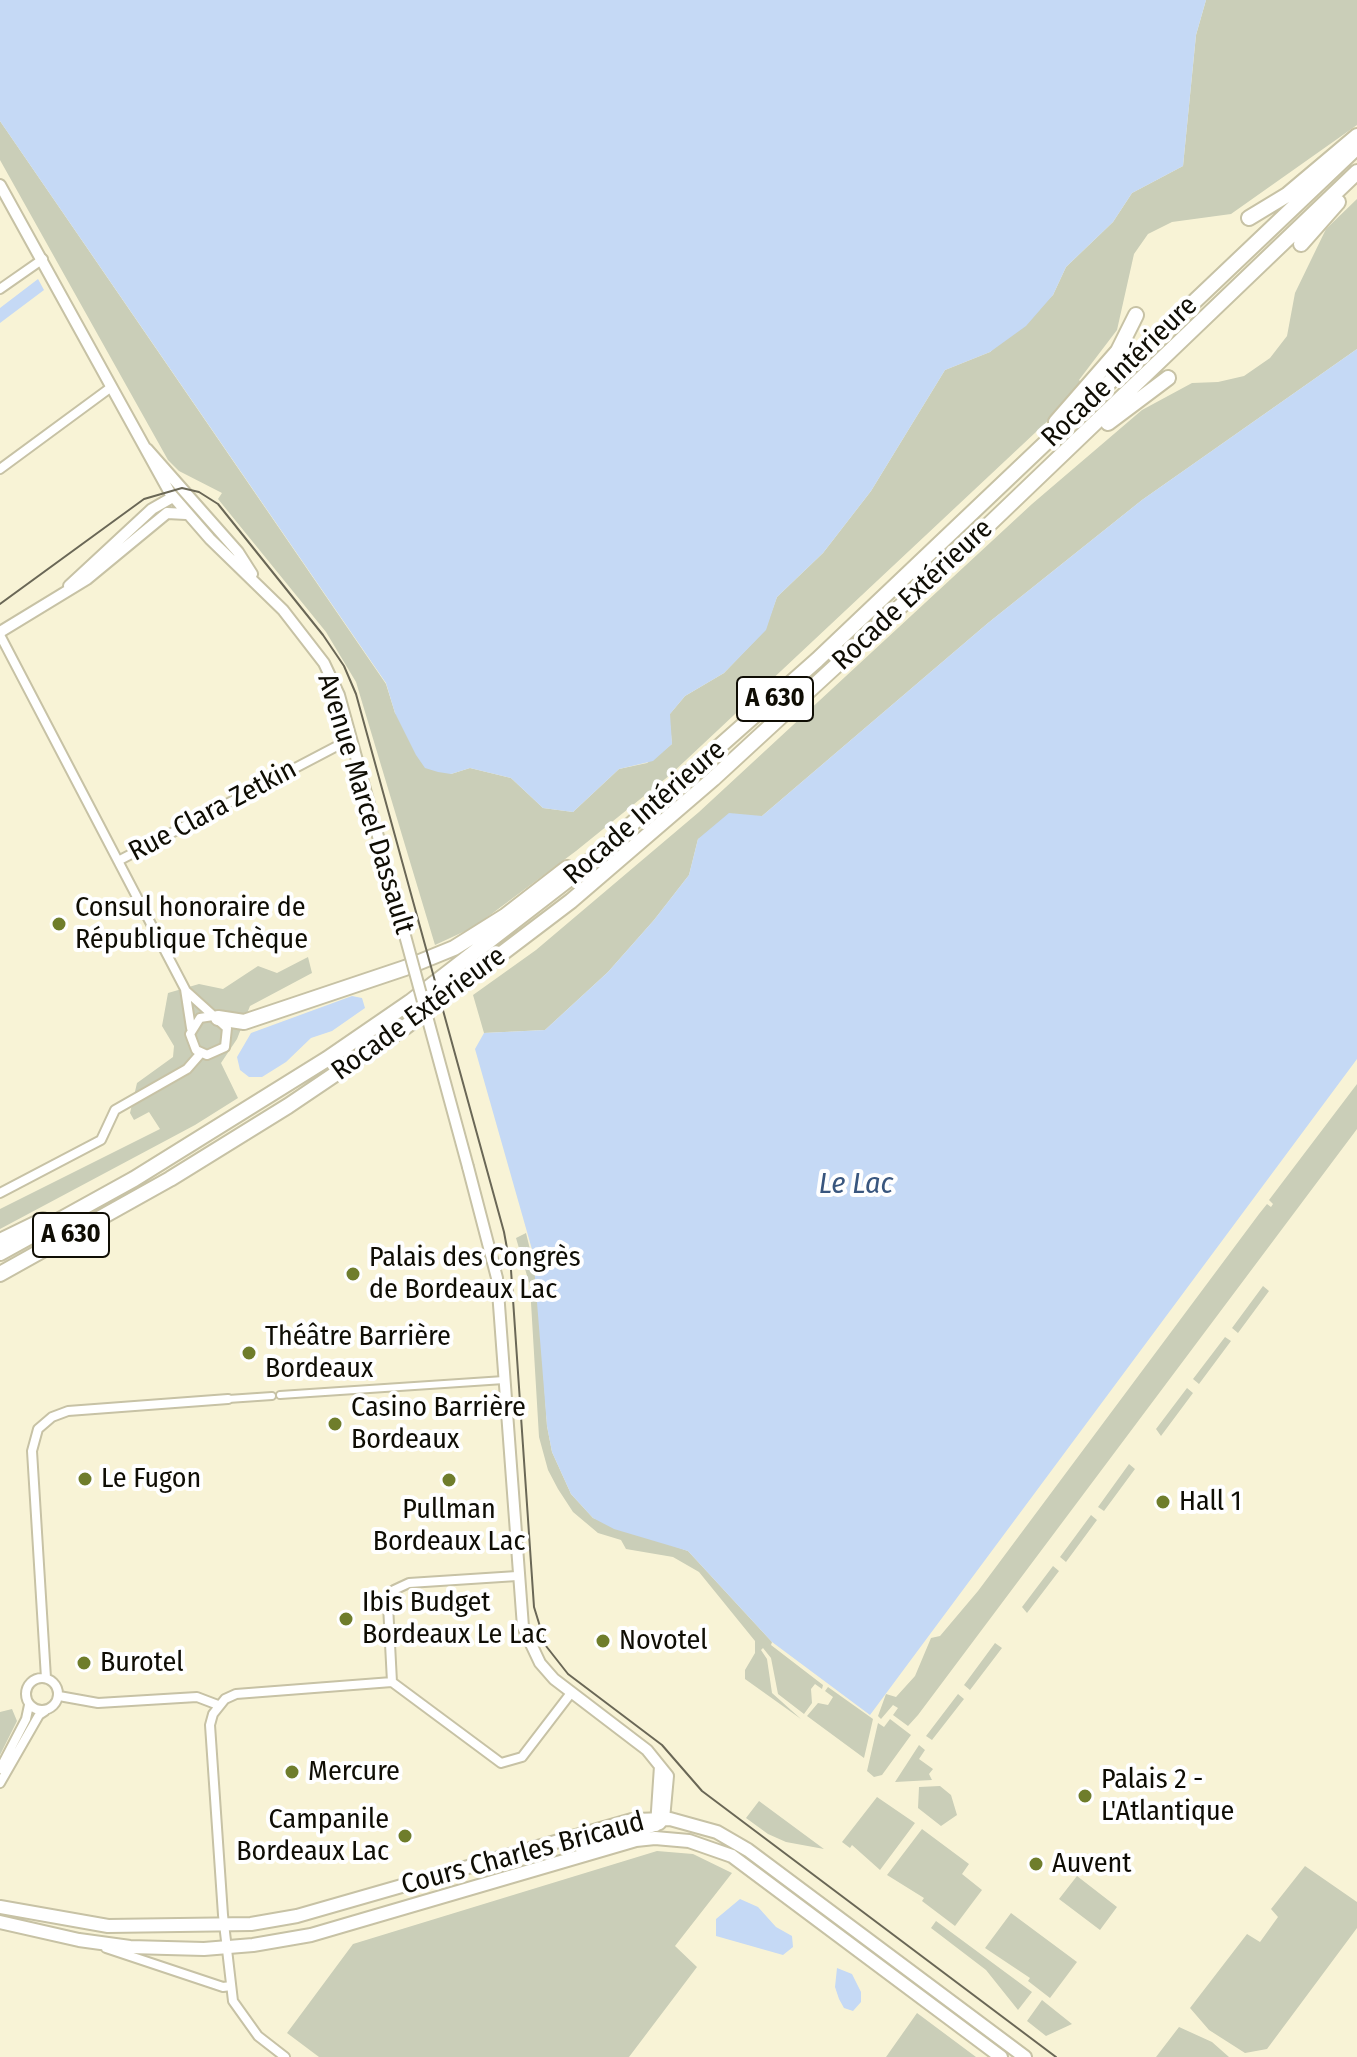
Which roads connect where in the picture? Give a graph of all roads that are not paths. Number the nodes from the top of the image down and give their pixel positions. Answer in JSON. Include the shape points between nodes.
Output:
{"nodes":[{"id":1,"x":1357,"y":136,"type":"edge"},
{"id":2,"x":1357,"y":147,"type":"edge"},
{"id":3,"x":1357,"y":172,"type":"edge"},
{"id":4,"x":1357,"y":181,"type":"edge"},
{"id":5,"x":0,"y":185,"type":"edge"},
{"id":6,"x":1249,"y":218,"type":"dead end"},
{"id":7,"x":1301,"y":244,"type":"dead end"},
{"id":8,"x":43,"y":259,"type":"junction"},
{"id":9,"x":0,"y":289,"type":"edge"},
{"id":10,"x":1136,"y":315,"type":"dead end"},
{"id":11,"x":1168,"y":378,"type":"dead end"},
{"id":12,"x":110,"y":388,"type":"junction"},
{"id":13,"x":1077,"y":441,"type":"junction"},
{"id":14,"x":145,"y":447,"type":"junction"},
{"id":15,"x":0,"y":469,"type":"edge"},
{"id":16,"x":177,"y":482,"type":"junction"},
{"id":17,"x":999,"y":488,"type":"junction"},
{"id":18,"x":173,"y":497,"type":"junction"},
{"id":19,"x":188,"y":515,"type":"junction"},
{"id":20,"x":120,"y":551,"type":"junction"},
{"id":21,"x":254,"y":580,"type":"junction"},
{"id":22,"x":69,"y":587,"type":"junction"},
{"id":23,"x":0,"y":634,"type":"edge"},
{"id":24,"x":352,"y":742,"type":"junction"},
{"id":25,"x":671,"y":792,"type":"junction"},
{"id":26,"x":118,"y":861,"type":"junction"},
{"id":27,"x":185,"y":989,"type":"junction"},
{"id":28,"x":216,"y":1017,"type":"junction"},
{"id":29,"x":191,"y":1028,"type":"junction"},
{"id":30,"x":201,"y":1053,"type":"junction"},
{"id":31,"x":134,"y":1179,"type":"junction"},
{"id":32,"x":0,"y":1193,"type":"edge"},
{"id":33,"x":141,"y":1195,"type":"junction"},
{"id":34,"x":0,"y":1241,"type":"edge"},
{"id":35,"x":0,"y":1253,"type":"edge"},
{"id":36,"x":0,"y":1274,"type":"edge"},
{"id":37,"x":0,"y":1285,"type":"edge"},
{"id":38,"x":504,"y":1380,"type":"junction"},
{"id":39,"x":228,"y":1399,"type":"joint"},
{"id":40,"x":517,"y":1576,"type":"junction"},
{"id":41,"x":46,"y":1678,"type":"junction"},
{"id":42,"x":392,"y":1682,"type":"junction"},
{"id":43,"x":571,"y":1693,"type":"junction"},
{"id":44,"x":59,"y":1696,"type":"junction"},
{"id":45,"x":29,"y":1705,"type":"junction"},
{"id":46,"x":218,"y":1705,"type":"junction"},
{"id":47,"x":45,"y":1711,"type":"junction"},
{"id":48,"x":0,"y":1769,"type":"edge"},
{"id":49,"x":0,"y":1783,"type":"edge"},
{"id":50,"x":658,"y":1825,"type":"junction"},
{"id":51,"x":0,"y":1907,"type":"edge"},
{"id":52,"x":0,"y":1922,"type":"edge"},
{"id":53,"x":225,"y":1926,"type":"junction"},
{"id":54,"x":94,"y":1943,"type":"junction"},
{"id":55,"x":228,"y":1947,"type":"junction"},
{"id":56,"x":231,"y":1986,"type":"junction"},
{"id":57,"x":285,"y":2057,"type":"edge"},
{"id":58,"x":1001,"y":2057,"type":"edge"},
{"id":59,"x":1025,"y":2057,"type":"edge"}],
"edges":[{"from":1,"to":6,"type":"highway","via":[[1287,195]]},
{"from":2,"to":17,"type":"highway","name":"Rocade Intérieure","number":"A 630"},
{"from":3,"to":13,"type":"highway","name":"Rocade Extérieure","number":"A 630"},
{"from":4,"to":7,"type":"highway"},
{"from":5,"to":8,"type":"street","name":"Avenue Marcel Dassault"},
{"from":8,"to":9,"type":"street"},
{"from":8,"to":12,"type":"street","name":"Avenue Marcel Dassault"},
{"from":10,"to":17,"type":"highway","via":[[1118,351]]},
{"from":11,"to":13,"type":"highway"},
{"from":12,"to":14,"type":"street","name":"Avenue Marcel Dassault"},
{"from":12,"to":15,"type":"street"},
{"from":13,"to":33,"type":"highway","name":"Rocade Extérieure","number":"A 630","via":[[723,770],[571,901],[337,1074]]},
{"from":14,"to":16,"type":"street","name":"Avenue Marcel Dassault"},
{"from":14,"to":18,"type":"street","name":"Avenue Marcel Dassault"},
{"from":16,"to":18,"type":"street"},
{"from":16,"to":21,"type":"street","name":"Avenue Marcel Dassault","via":[[238,552]]},
{"from":17,"to":25,"type":"highway","name":"Rocade Intérieure","number":"A 630"},
{"from":18,"to":19,"type":"street","name":"Avenue Marcel Dassault"},
{"from":18,"to":20,"type":"street"},
{"from":18,"to":21,"type":"street","name":"Avenue Marcel Dassault"},
{"from":18,"to":22,"type":"street","via":[[152,509]]},
{"from":19,"to":20,"type":"street","via":[[167,513]]},
{"from":19,"to":21,"type":"street","name":"Avenue Marcel Dassault"},
{"from":20,"to":22,"type":"street"},
{"from":21,"to":24,"type":"street","name":"Avenue Marcel Dassault","via":[[324,663]]},
{"from":22,"to":23,"type":"street"},
{"from":23,"to":26,"type":"street"},
{"from":24,"to":26,"type":"street","name":"Rue Clara Zetkin"},
{"from":24,"to":38,"type":"street","name":"Avenue Marcel Dassault","bridge":true,"via":[[497,1278]]},
{"from":25,"to":28,"type":"highway","via":[[454,948],[258,1018],[235,1023]]},
{"from":25,"to":31,"type":"highway","name":"Rocade Intérieure","number":"A 630","via":[[532,909],[410,1002]]},
{"from":26,"to":27,"type":"street"},
{"from":27,"to":28,"type":"street"},
{"from":27,"to":29,"type":"street"},
{"from":28,"to":29,"type":"street","via":[[200,1018]]},
{"from":28,"to":30,"type":"street","via":[[227,1028],[228,1041],[214,1055]]},
{"from":29,"to":30,"type":"street","via":[[190,1040]]},
{"from":30,"to":32,"type":"street","via":[[187,1069],[115,1110],[96,1143]]},
{"from":31,"to":34,"type":"highway"},
{"from":31,"to":35,"type":"highway","name":"Rocade Intérieure","number":"A 630"},
{"from":33,"to":36,"type":"highway","name":"Rocade Extérieure","number":"A 630"},
{"from":33,"to":37,"type":"highway"},
{"from":38,"to":39,"type":"street"},
{"from":38,"to":40,"type":"street","name":"Avenue Marcel Dassault"},
{"from":39,"to":41,"type":"street","via":[[68,1411],[38,1429],[32,1451]]},
{"from":40,"to":42,"type":"street","via":[[409,1583],[394,1590],[388,1605]]},
{"from":40,"to":43,"type":"street","name":"Avenue Marcel Dassault","via":[[530,1645],[549,1674]]},
{"from":41,"to":44,"type":"street"},
{"from":41,"to":45,"type":"street","via":[[28,1686]]},
{"from":42,"to":43,"type":"street","via":[[501,1763],[522,1757]]},
{"from":42,"to":46,"type":"street","via":[[236,1694]]},
{"from":43,"to":50,"type":"street","name":"Avenue Marcel Dassault","via":[[647,1750],[668,1776]]},
{"from":44,"to":46,"type":"street","via":[[98,1703],[197,1697]]},
{"from":44,"to":47,"type":"street"},
{"from":45,"to":47,"type":"street"},
{"from":45,"to":48,"type":"street"},
{"from":46,"to":53,"type":"street","via":[[210,1725]]},
{"from":47,"to":49,"type":"street"},
{"from":50,"to":53,"type":"main road","name":"Cours Charles Bricaud","via":[[618,1823],[297,1916]]},
{"from":50,"to":55,"type":"main road","name":"Cours Charles Bricaud","via":[[565,1859],[311,1935]]},
{"from":50,"to":58,"type":"main road","name":"Cours Charles Bricaud","via":[[732,1856]]},
{"from":50,"to":59,"type":"main road","name":"Cours Charles Bricaud","via":[[705,1828],[748,1850]]},
{"from":51,"to":53,"type":"main road","name":"Cours Charles Bricaud","via":[[108,1926]]},
{"from":52,"to":54,"type":"main road","name":"Cours Charles Bricaud"},
{"from":53,"to":55,"type":"street"},
{"from":54,"to":55,"type":"main road","name":"Cours Charles Bricaud","via":[[153,1949]]},
{"from":54,"to":56,"type":"street"},
{"from":55,"to":56,"type":"street"},
{"from":56,"to":57,"type":"street","via":[[243,2019]]}]}
